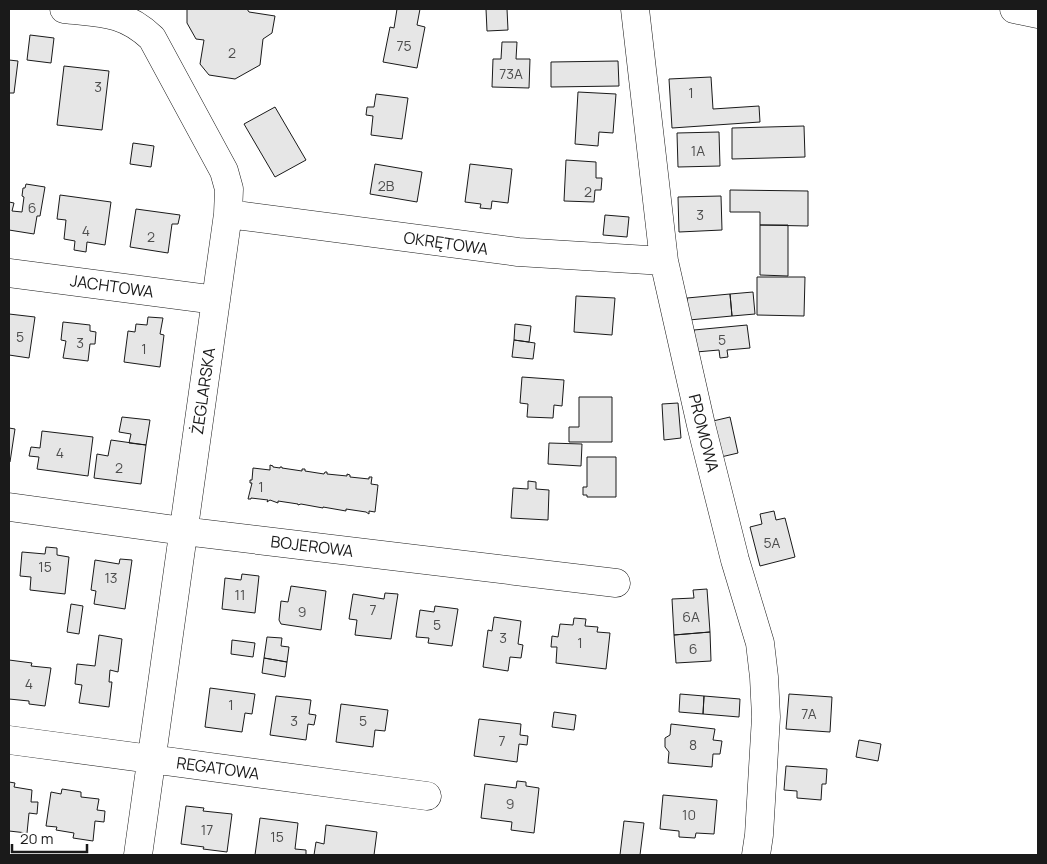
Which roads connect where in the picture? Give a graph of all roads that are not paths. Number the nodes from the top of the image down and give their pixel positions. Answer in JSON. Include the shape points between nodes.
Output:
{"nodes":[{"id":1,"x":64,"y":9,"type":"edge"},
{"id":2,"x":635,"y":9,"type":"edge"},
{"id":3,"x":1014,"y":9,"type":"edge"},
{"id":4,"x":1038,"y":14,"type":"edge"},
{"id":5,"x":228,"y":214,"type":"junction"},
{"id":6,"x":664,"y":261,"type":"junction"},
{"id":7,"x":9,"y":273,"type":"edge"},
{"id":8,"x":216,"y":300,"type":"junction"},
{"id":9,"x":9,"y":507,"type":"edge"},
{"id":10,"x":183,"y":531,"type":"junction"},
{"id":11,"x":616,"y":583,"type":"dead end"},
{"id":12,"x":9,"y":740,"type":"edge"},
{"id":13,"x":151,"y":759,"type":"junction"},
{"id":14,"x":427,"y":796,"type":"dead end"},
{"id":15,"x":138,"y":855,"type":"edge"},
{"id":16,"x":756,"y":855,"type":"edge"}],
"edges":[{"from":1,"to":5,"type":"street","name":"ŻEGLARSKA","via":[[122,17],[152,38],[224,171],[229,190]]},
{"from":2,"to":6,"type":"street","name":"PROMOWA"},
{"from":3,"to":4,"type":"street"},
{"from":5,"to":6,"type":"street","name":"OKRĘTOWA","via":[[518,252]]},
{"from":5,"to":8,"type":"street","name":"ŻEGLARSKA"},
{"from":6,"to":16,"type":"street","name":"PROMOWA","via":[[701,425],[760,643],[766,717]]},
{"from":7,"to":8,"type":"street","name":"JACHTOWA"},
{"from":8,"to":10,"type":"street","name":"ŻEGLARSKA"},
{"from":9,"to":10,"type":"street","name":"BOJEROWA"},
{"from":10,"to":11,"type":"street","name":"BOJEROWA"},
{"from":10,"to":13,"type":"street","name":"ŻEGLARSKA"},
{"from":12,"to":13,"type":"street","name":"REGATOWA"},
{"from":13,"to":14,"type":"street","name":"REGATOWA"},
{"from":13,"to":15,"type":"street","name":"ŻEGLARSKA"}]}
